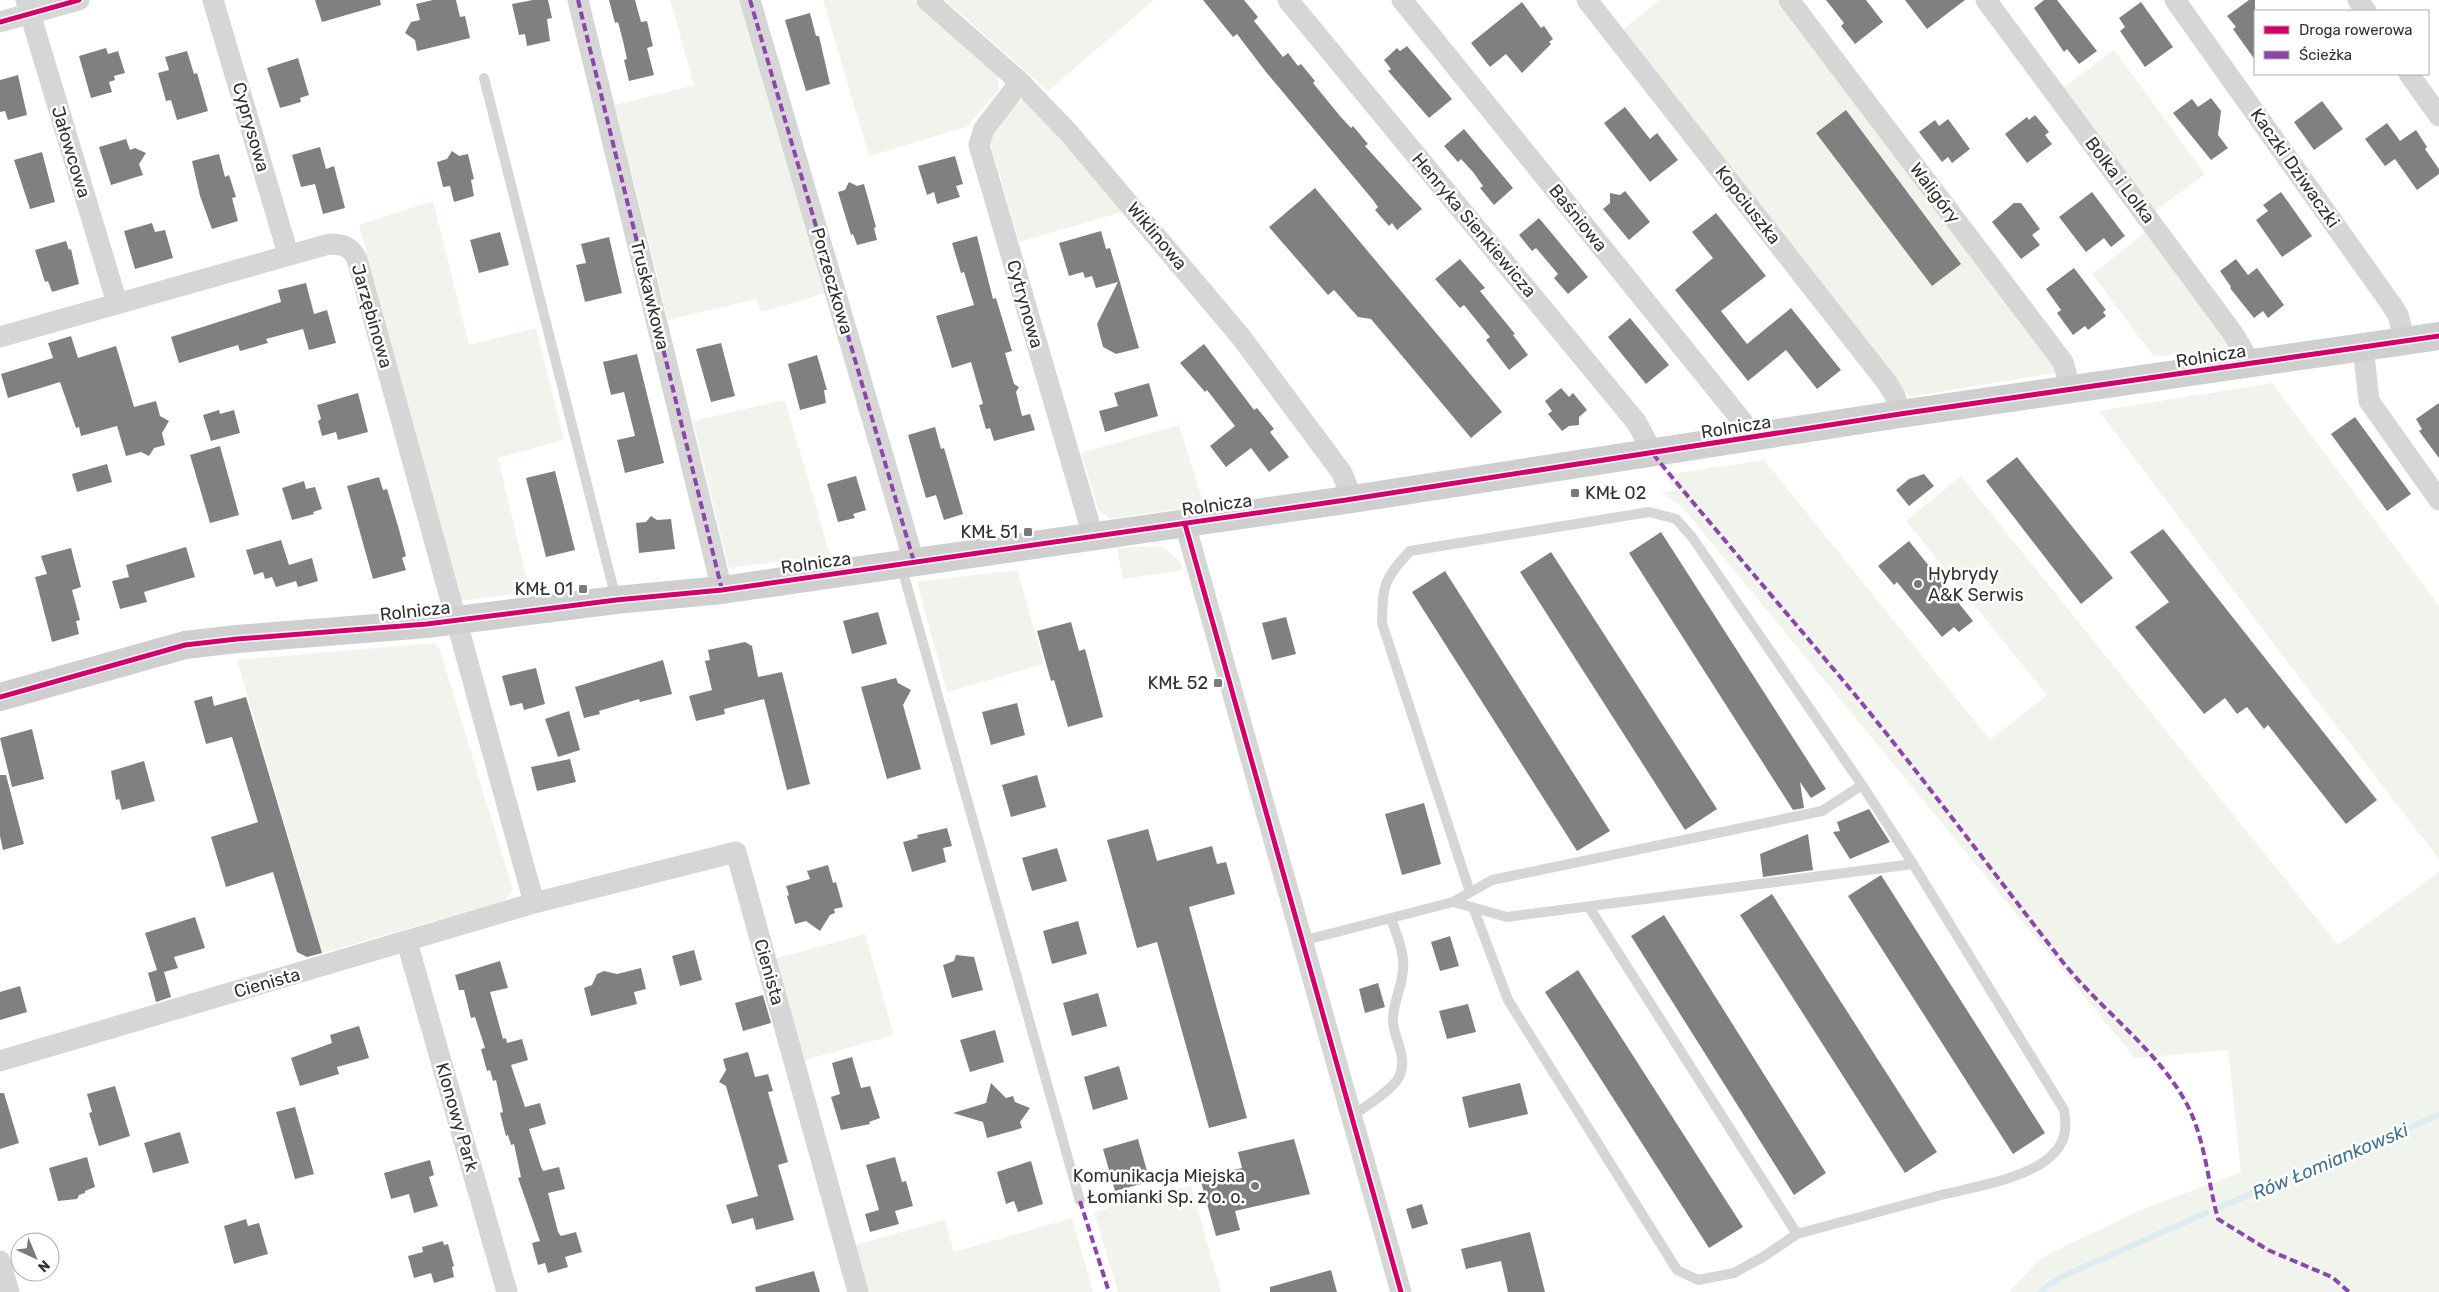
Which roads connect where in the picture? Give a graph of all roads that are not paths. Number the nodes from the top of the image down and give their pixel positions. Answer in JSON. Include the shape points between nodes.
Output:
{"nodes":[{"id":1,"x":79,"y":0,"type":"edge"},
{"id":2,"x":213,"y":0,"type":"edge"},
{"id":3,"x":578,"y":0,"type":"edge"},
{"id":4,"x":750,"y":0,"type":"edge"},
{"id":5,"x":927,"y":0,"type":"edge"},
{"id":6,"x":1288,"y":0,"type":"edge"},
{"id":7,"x":1402,"y":0,"type":"edge"},
{"id":8,"x":1587,"y":0,"type":"edge"},
{"id":9,"x":1789,"y":0,"type":"edge"},
{"id":10,"x":1986,"y":0,"type":"edge"},
{"id":11,"x":2174,"y":0,"type":"edge"},
{"id":12,"x":28,"y":7,"type":"edge"},
{"id":13,"x":0,"y":22,"type":"edge"},
{"id":14,"x":2410,"y":75,"type":"edge"},
{"id":15,"x":484,"y":78,"type":"dead end"},
{"id":16,"x":1020,"y":82,"type":"junction"},
{"id":17,"x":2439,"y":116,"type":"edge"},
{"id":18,"x":288,"y":254,"type":"junction"},
{"id":19,"x":117,"y":303,"type":"junction"},
{"id":20,"x":0,"y":336,"type":"edge"},
{"id":21,"x":2439,"y":336,"type":"edge"},
{"id":22,"x":2405,"y":341,"type":"junction"},
{"id":23,"x":2363,"y":347,"type":"junction"},
{"id":24,"x":2247,"y":365,"type":"junction"},
{"id":25,"x":2071,"y":391,"type":"junction"},
{"id":26,"x":1900,"y":414,"type":"junction"},
{"id":27,"x":1748,"y":438,"type":"junction"},
{"id":28,"x":1653,"y":454,"type":"junction"},
{"id":29,"x":1346,"y":500,"type":"junction"},
{"id":30,"x":2439,"y":500,"type":"edge"},
{"id":31,"x":1185,"y":524,"type":"junction"},
{"id":32,"x":1093,"y":536,"type":"junction"},
{"id":33,"x":907,"y":563,"type":"junction"},
{"id":34,"x":722,"y":590,"type":"junction"},
{"id":35,"x":616,"y":600,"type":"junction"},
{"id":36,"x":456,"y":620,"type":"junction"},
{"id":37,"x":0,"y":697,"type":"edge"},
{"id":38,"x":1862,"y":785,"type":"junction"},
{"id":39,"x":1913,"y":864,"type":"junction"},
{"id":40,"x":1470,"y":892,"type":"junction"},
{"id":41,"x":1453,"y":902,"type":"junction"},
{"id":42,"x":534,"y":903,"type":"junction"},
{"id":43,"x":1474,"y":907,"type":"junction"},
{"id":44,"x":1589,"y":908,"type":"junction"},
{"id":45,"x":1391,"y":918,"type":"junction"},
{"id":46,"x":1302,"y":941,"type":"junction"},
{"id":47,"x":406,"y":942,"type":"junction"},
{"id":48,"x":0,"y":1060,"type":"edge"},
{"id":49,"x":1352,"y":1116,"type":"junction"},
{"id":50,"x":1080,"y":1200,"type":"dead end"},
{"id":51,"x":1797,"y":1234,"type":"junction"},
{"id":52,"x":0,"y":1261,"type":"edge"},
{"id":53,"x":9,"y":1292,"type":"edge"},
{"id":54,"x":507,"y":1292,"type":"edge"},
{"id":55,"x":858,"y":1292,"type":"edge"},
{"id":56,"x":1402,"y":1292,"type":"edge"}],
"edges":[{"from":1,"to":12,"type":"street"},
{"from":2,"to":18,"type":"street","name":"Cyprysowa"},
{"from":3,"to":34,"type":"street","name":"Truskawkowa"},
{"from":4,"to":33,"type":"street","name":"Porzeczkowa"},
{"from":5,"to":16,"type":"street","name":"Wiklinowa"},
{"from":6,"to":28,"type":"street","name":"Henryka Sienkiewicza","via":[[1637,423]]},
{"from":7,"to":27,"type":"street","name":"Baśniowa","via":[[1743,422]]},
{"from":8,"to":26,"type":"street","name":"Kopciuszka","via":[[1888,384],[1896,396]]},
{"from":9,"to":25,"type":"street","name":"Waligóry","via":[[2063,362]]},
{"from":10,"to":24,"type":"street","name":"Bolka i Lolka","via":[[2232,332],[2243,350]]},
{"from":11,"to":22,"type":"street","name":"Kaczki Dziwaczki","via":[[2392,304]]},
{"from":12,"to":13,"type":"street"},
{"from":12,"to":19,"type":"street","name":"Jałowcowa"},
{"from":14,"to":17,"type":"street"},
{"from":15,"to":35,"type":"lane"},
{"from":16,"to":29,"type":"street","name":"Wiklinowa","via":[[1094,161],[1242,337],[1342,473],[1348,488]]},
{"from":16,"to":32,"type":"street","name":"Cytrynowa","via":[[984,129],[979,145]]},
{"from":18,"to":19,"type":"street","name":"Jarzębinowa"},
{"from":18,"to":36,"type":"street","name":"Jarzębinowa","via":[[342,244],[357,259]]},
{"from":19,"to":20,"type":"street","name":"Jarzębinowa"},
{"from":21,"to":22,"type":"street","name":"Rolnicza"},
{"from":22,"to":23,"type":"street","name":"Rolnicza"},
{"from":23,"to":24,"type":"street","name":"Rolnicza"},
{"from":23,"to":30,"type":"street","via":[[2369,402]]},
{"from":24,"to":25,"type":"street","name":"Rolnicza"},
{"from":25,"to":26,"type":"street","name":"Rolnicza"},
{"from":26,"to":27,"type":"street","name":"Rolnicza"},
{"from":27,"to":28,"type":"street","name":"Rolnicza"},
{"from":28,"to":29,"type":"street","name":"Rolnicza"},
{"from":29,"to":31,"type":"street","name":"Rolnicza"},
{"from":31,"to":32,"type":"street","name":"Rolnicza"},
{"from":31,"to":46,"type":"street"},
{"from":32,"to":33,"type":"street","name":"Rolnicza"},
{"from":33,"to":34,"type":"street","name":"Rolnicza"},
{"from":33,"to":50,"type":"lane"},
{"from":34,"to":35,"type":"street","name":"Rolnicza"},
{"from":35,"to":36,"type":"street","name":"Rolnicza"},
{"from":36,"to":37,"type":"street","name":"Rolnicza","via":[[186,646]]},
{"from":36,"to":42,"type":"street"},
{"from":38,"to":39,"type":"lane"},
{"from":38,"to":40,"type":"lane","via":[[1822,811],[1492,880]]},
{"from":38,"to":40,"type":"lane","via":[[1692,536],[1676,519],[1649,512],[1410,551],[1394,568],[1382,589],[1382,623]]},
{"from":39,"to":44,"type":"lane"},
{"from":39,"to":51,"type":"lane","via":[[2064,1110],[2067,1124],[2064,1138],[2052,1155],[2035,1168]]},
{"from":40,"to":41,"type":"lane"},
{"from":41,"to":43,"type":"lane"},
{"from":41,"to":45,"type":"lane"},
{"from":42,"to":47,"type":"street","name":"Cienista"},
{"from":42,"to":55,"type":"street","name":"Cienista","via":[[736,852]]},
{"from":43,"to":44,"type":"lane","via":[[1507,917]]},
{"from":43,"to":51,"type":"lane","via":[[1508,1000],[1676,1270],[1698,1280],[1734,1273]]},
{"from":44,"to":51,"type":"lane"},
{"from":45,"to":46,"type":"lane"},
{"from":45,"to":49,"type":"lane","via":[[1403,962],[1393,1024],[1402,1049],[1402,1068],[1398,1080]]},
{"from":46,"to":49,"type":"street"},
{"from":47,"to":48,"type":"street","name":"Cienista"},
{"from":47,"to":54,"type":"street","name":"Klonowy Park"},
{"from":49,"to":56,"type":"street"},
{"from":52,"to":53,"type":"street"}]}
